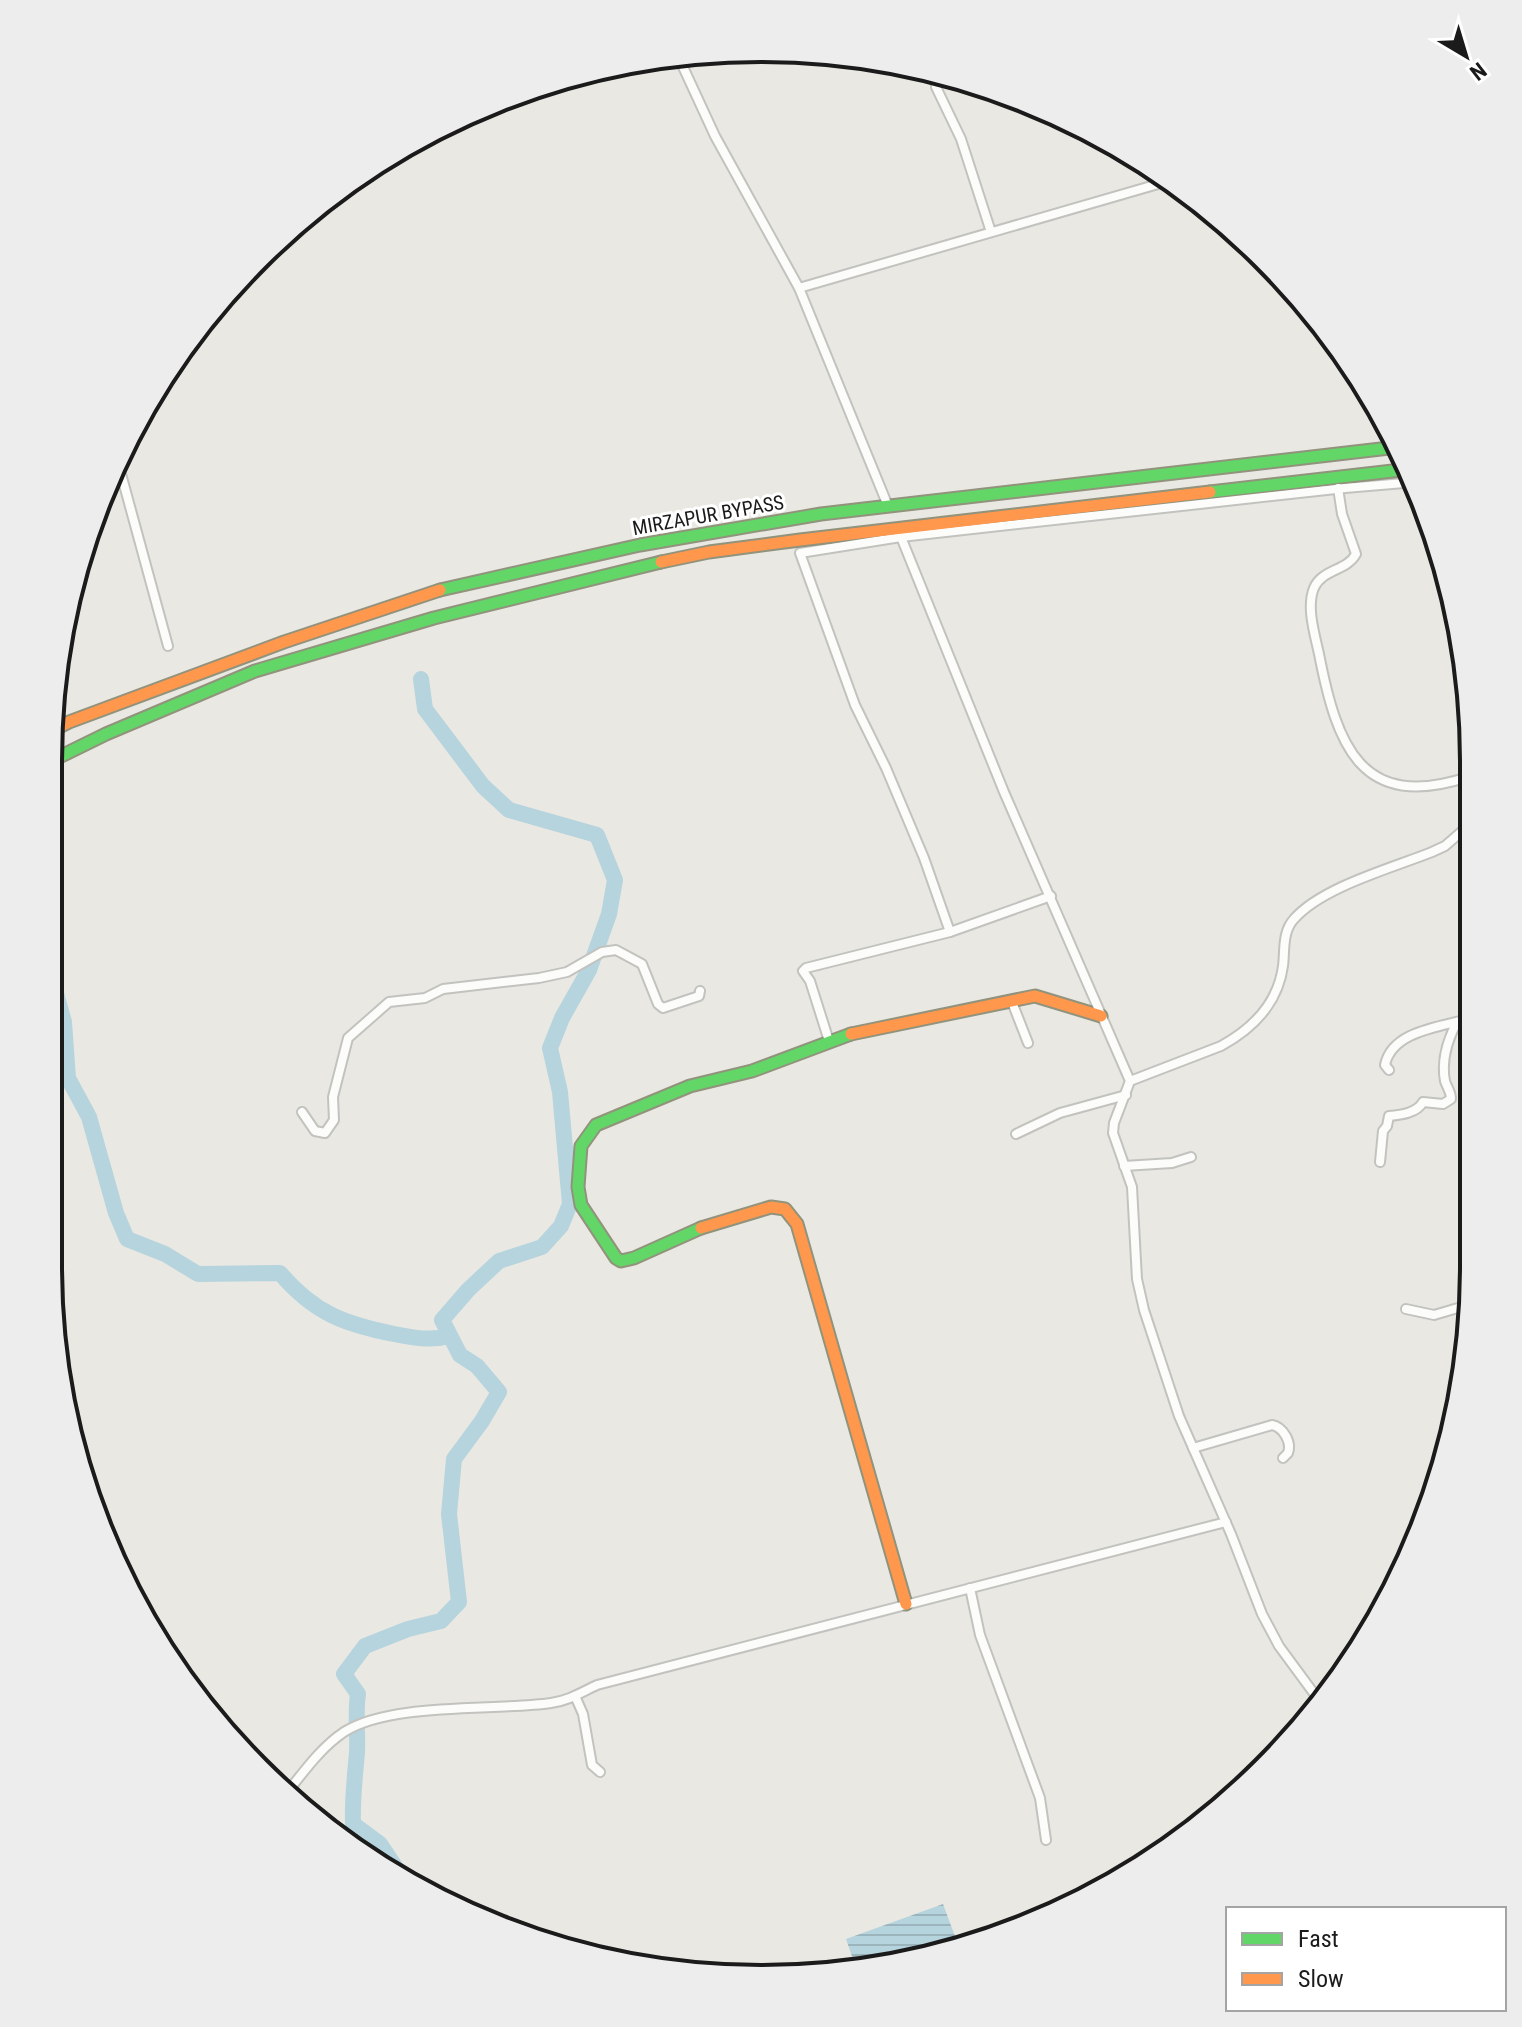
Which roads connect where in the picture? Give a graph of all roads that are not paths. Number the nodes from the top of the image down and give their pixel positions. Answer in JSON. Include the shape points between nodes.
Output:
{"nodes":[{"id":1,"x":683,"y":67,"type":"edge"},
{"id":2,"x":936,"y":87,"type":"dead end"},
{"id":3,"x":1154,"y":183,"type":"edge"},
{"id":4,"x":991,"y":232,"type":"junction"},
{"id":5,"x":799,"y":288,"type":"junction"},
{"id":6,"x":1386,"y":448,"type":"edge"},
{"id":7,"x":1396,"y":471,"type":"edge"},
{"id":8,"x":122,"y":478,"type":"edge"},
{"id":9,"x":1402,"y":483,"type":"edge"},
{"id":10,"x":1338,"y":488,"type":"junction"},
{"id":11,"x":888,"y":506,"type":"junction"},
{"id":12,"x":901,"y":537,"type":"junction"},
{"id":13,"x":168,"y":646,"type":"dead end"},
{"id":14,"x":63,"y":725,"type":"edge"},
{"id":15,"x":62,"y":756,"type":"edge"},
{"id":16,"x":1460,"y":780,"type":"edge"},
{"id":17,"x":1460,"y":833,"type":"edge"},
{"id":18,"x":1051,"y":896,"type":"junction"},
{"id":19,"x":950,"y":932,"type":"junction"},
{"id":20,"x":700,"y":991,"type":"dead end"},
{"id":21,"x":1012,"y":1002,"type":"junction"},
{"id":22,"x":1101,"y":1016,"type":"junction"},
{"id":23,"x":1460,"y":1021,"type":"edge"},
{"id":24,"x":1457,"y":1022,"type":"junction"},
{"id":25,"x":829,"y":1041,"type":"junction"},
{"id":26,"x":1028,"y":1043,"type":"dead end"},
{"id":27,"x":1389,"y":1070,"type":"dead end"},
{"id":28,"x":1130,"y":1081,"type":"junction"},
{"id":29,"x":1126,"y":1095,"type":"junction"},
{"id":30,"x":302,"y":1112,"type":"dead end"},
{"id":31,"x":1016,"y":1134,"type":"dead end"},
{"id":32,"x":1191,"y":1157,"type":"dead end"},
{"id":33,"x":1380,"y":1162,"type":"dead end"},
{"id":34,"x":1124,"y":1166,"type":"junction"},
{"id":35,"x":1459,"y":1308,"type":"edge"},
{"id":36,"x":1406,"y":1309,"type":"dead end"},
{"id":37,"x":1193,"y":1448,"type":"junction"},
{"id":38,"x":1283,"y":1458,"type":"dead end"},
{"id":39,"x":1226,"y":1522,"type":"junction"},
{"id":40,"x":970,"y":1588,"type":"junction"},
{"id":41,"x":906,"y":1604,"type":"junction"},
{"id":42,"x":1314,"y":1695,"type":"edge"},
{"id":43,"x":575,"y":1696,"type":"junction"},
{"id":44,"x":600,"y":1772,"type":"dead end"},
{"id":45,"x":293,"y":1785,"type":"edge"},
{"id":46,"x":1046,"y":1840,"type":"dead end"}],
"edges":[{"from":1,"to":5,"type":"street"},
{"from":2,"to":4,"type":"street","via":[[961,139]]},
{"from":3,"to":4,"type":"street"},
{"from":4,"to":5,"type":"street"},
{"from":5,"to":11,"type":"street"},
{"from":6,"to":11,"type":"main road","name":"MIRZAPUR BYPASS"},
{"from":7,"to":15,"type":"main road","via":[[815,538],[651,564],[434,618],[255,671]]},
{"from":8,"to":13,"type":"street"},
{"from":9,"to":10,"type":"street"},
{"from":10,"to":12,"type":"street"},
{"from":10,"to":16,"type":"street","via":[[1356,554],[1320,579],[1312,592],[1311,613],[1339,727],[1363,767],[1387,784],[1420,788]]},
{"from":11,"to":14,"type":"main road","name":"MIRZAPUR BYPASS","via":[[640,545],[454,585]]},
{"from":12,"to":18,"type":"street"},
{"from":12,"to":19,"type":"street","via":[[800,553],[855,705]]},
{"from":17,"to":28,"type":"street","via":[[1445,846],[1309,906],[1288,928],[1278,987],[1260,1016],[1221,1046]]},
{"from":18,"to":19,"type":"street"},
{"from":18,"to":22,"type":"street"},
{"from":19,"to":25,"type":"street","via":[[804,970]]},
{"from":20,"to":30,"type":"street","via":[[699,996],[663,1008],[642,964],[616,950],[567,972],[389,1002],[348,1038],[333,1097],[334,1120],[325,1133],[315,1131]]},
{"from":21,"to":22,"type":"main road","via":[[1045,995]]},
{"from":21,"to":25,"type":"main road"},
{"from":21,"to":26,"type":"street"},
{"from":22,"to":28,"type":"street"},
{"from":23,"to":24,"type":"street"},
{"from":24,"to":27,"type":"street","via":[[1409,1037],[1390,1051],[1385,1065]]},
{"from":24,"to":33,"type":"street","via":[[1445,1060],[1451,1099],[1443,1104],[1423,1102],[1413,1111],[1389,1116]]},
{"from":25,"to":41,"type":"main road","via":[[752,1071],[690,1086],[596,1125],[581,1146],[578,1187],[581,1205],[596,1231],[621,1261],[708,1225],[771,1207],[792,1216]]},
{"from":28,"to":29,"type":"street"},
{"from":29,"to":31,"type":"street","via":[[1060,1113]]},
{"from":29,"to":34,"type":"street","via":[[1113,1133]]},
{"from":32,"to":34,"type":"street"},
{"from":34,"to":37,"type":"street","via":[[1132,1187],[1139,1294]]},
{"from":35,"to":36,"type":"street","via":[[1434,1315]]},
{"from":37,"to":38,"type":"street","via":[[1272,1425],[1289,1443]]},
{"from":37,"to":39,"type":"street"},
{"from":39,"to":40,"type":"street"},
{"from":39,"to":42,"type":"street","via":[[1273,1636]]},
{"from":40,"to":41,"type":"street"},
{"from":40,"to":46,"type":"street","via":[[980,1635],[1040,1798]]},
{"from":41,"to":43,"type":"street","via":[[597,1685]]},
{"from":43,"to":44,"type":"street","via":[[592,1765]]},
{"from":43,"to":45,"type":"street","via":[[551,1703],[394,1716],[362,1725],[333,1740]]}]}
